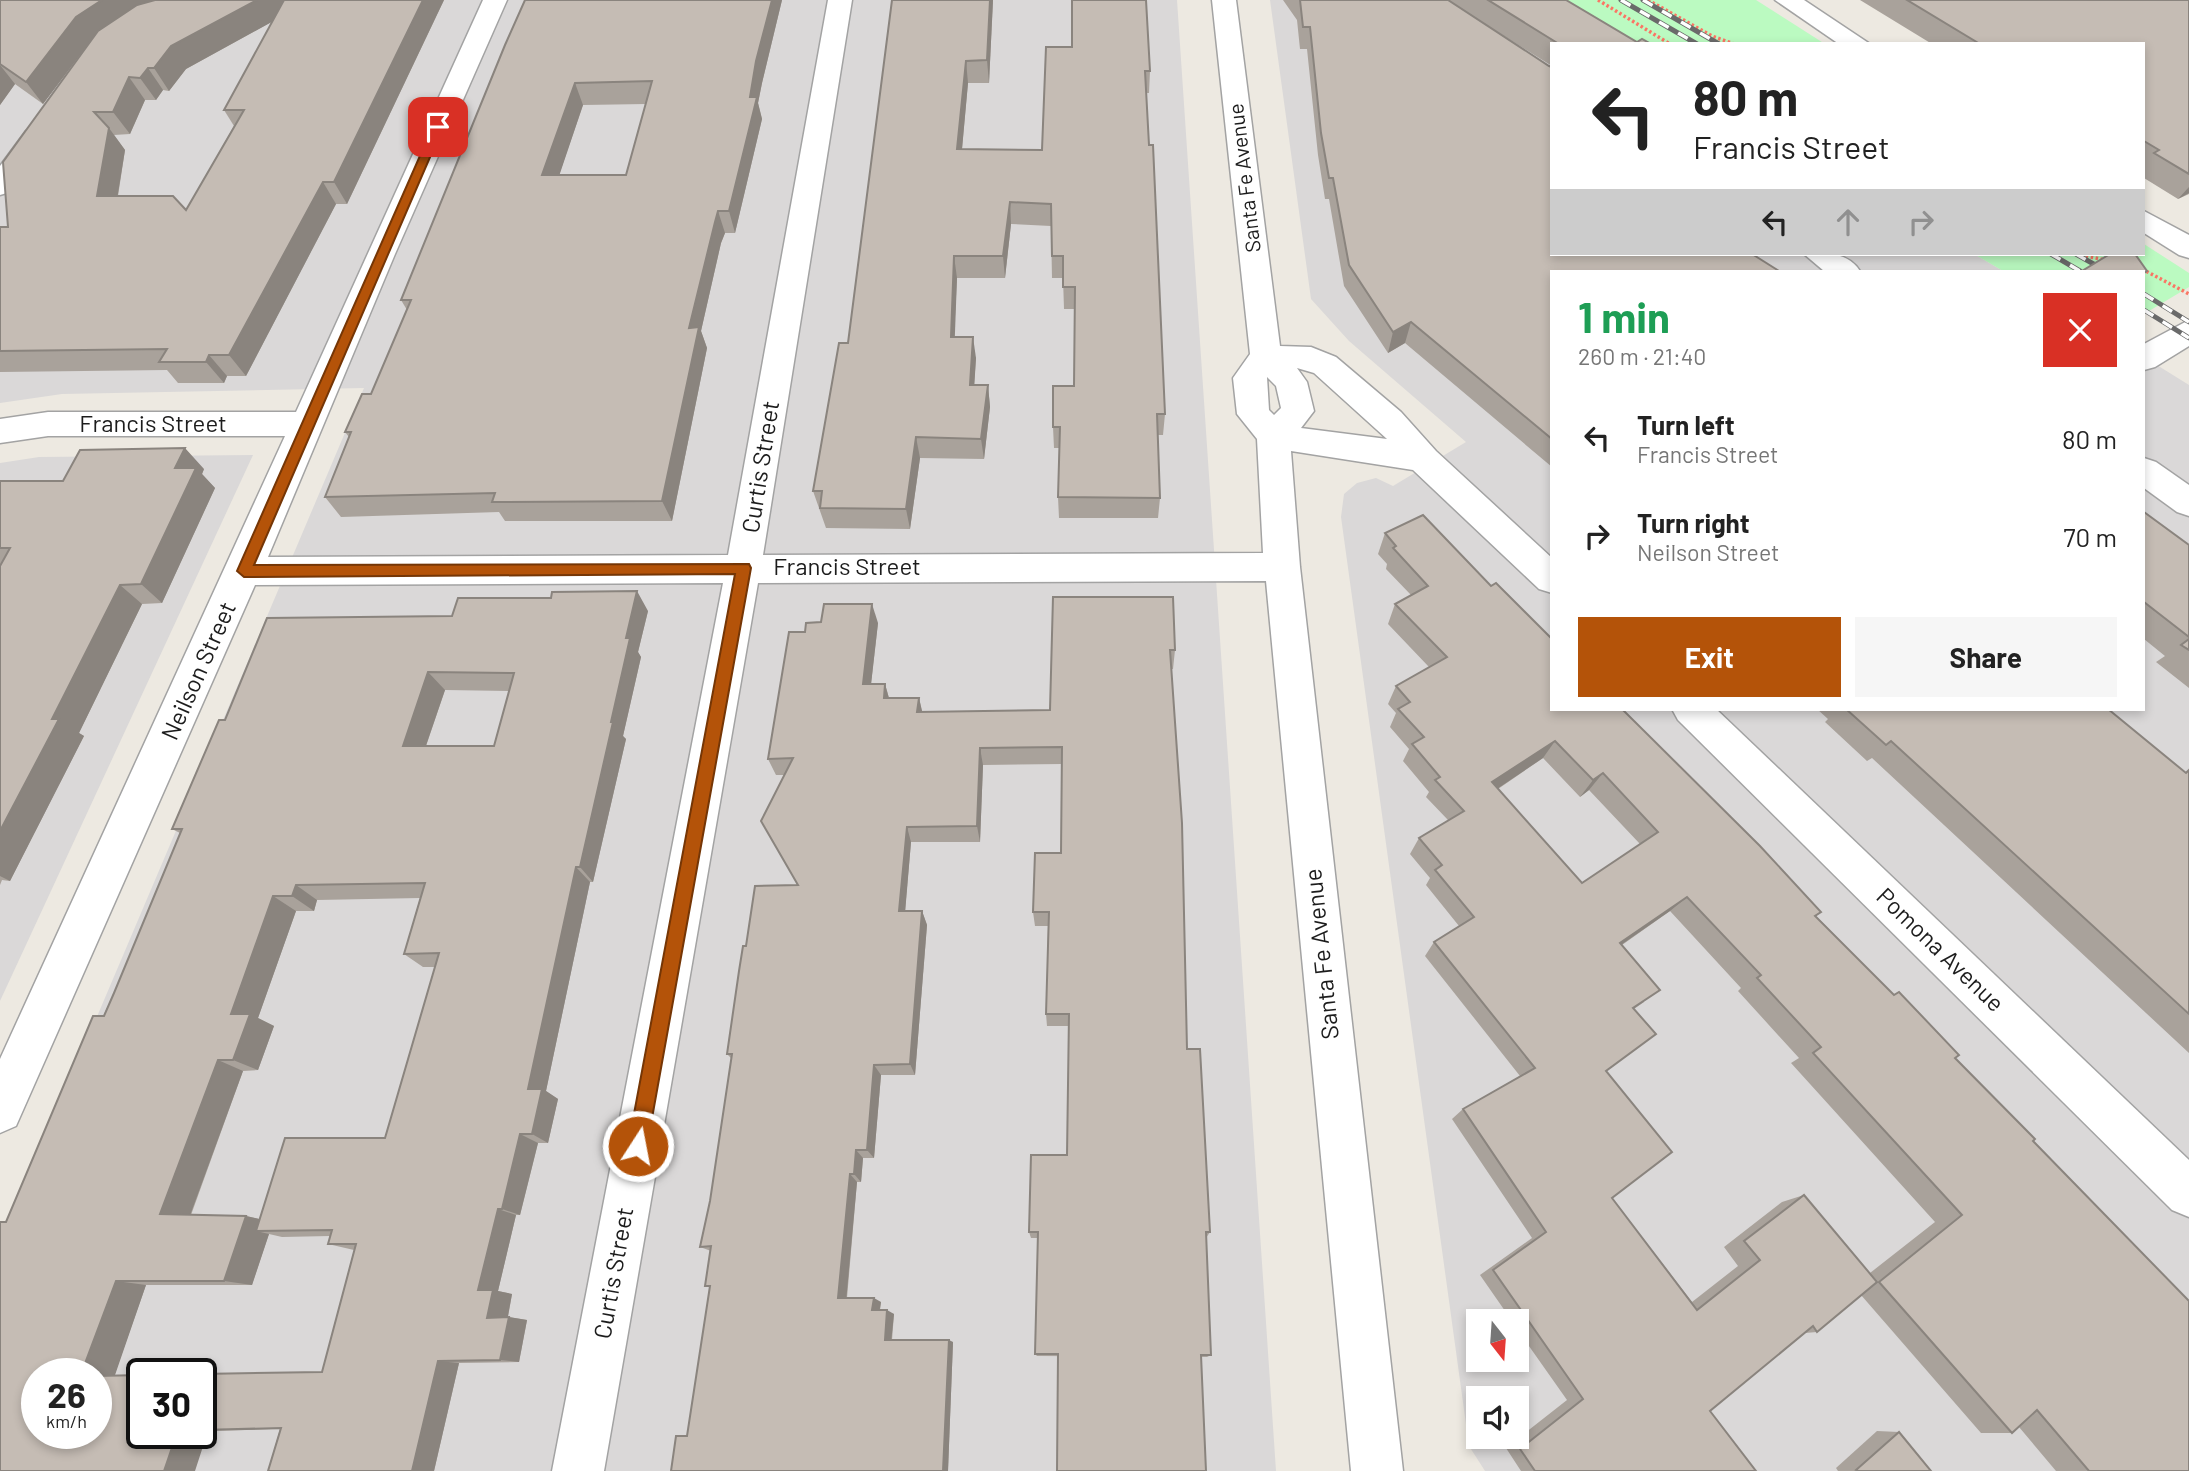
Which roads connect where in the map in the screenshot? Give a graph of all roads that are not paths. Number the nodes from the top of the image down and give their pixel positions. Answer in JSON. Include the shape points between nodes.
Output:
{"nodes":[{"id":1,"x":495,"y":0,"type":"edge"},
{"id":2,"x":840,"y":0,"type":"edge"},
{"id":3,"x":1224,"y":0,"type":"edge"},
{"id":4,"x":1787,"y":0,"type":"edge"},
{"id":5,"x":1854,"y":42,"type":"edge"},
{"id":6,"x":47,"y":121,"type":"edge"},
{"id":7,"x":0,"y":186,"type":"edge"},
{"id":8,"x":2145,"y":221,"type":"edge"},
{"id":9,"x":2189,"y":248,"type":"edge"},
{"id":10,"x":1822,"y":256,"type":"edge"},
{"id":11,"x":1844,"y":270,"type":"edge"},
{"id":12,"x":2189,"y":331,"type":"edge"},
{"id":13,"x":1266,"y":356,"type":"junction"},
{"id":14,"x":2145,"y":358,"type":"edge"},
{"id":15,"x":307,"y":424,"type":"junction"},
{"id":16,"x":0,"y":431,"type":"edge"},
{"id":17,"x":1273,"y":436,"type":"junction"},
{"id":18,"x":1424,"y":460,"type":"junction"},
{"id":19,"x":2145,"y":472,"type":"edge"},
{"id":20,"x":2189,"y":503,"type":"edge"},
{"id":21,"x":1282,"y":567,"type":"junction"},
{"id":22,"x":744,"y":568,"type":"junction"},
{"id":23,"x":244,"y":571,"type":"junction"},
{"id":24,"x":1550,"y":577,"type":"edge"},
{"id":25,"x":1693,"y":711,"type":"edge"},
{"id":26,"x":0,"y":1110,"type":"edge"},
{"id":27,"x":2189,"y":1193,"type":"edge"},
{"id":28,"x":578,"y":1471,"type":"edge"},
{"id":29,"x":1377,"y":1471,"type":"edge"}],
"edges":[{"from":1,"to":15,"type":"street","name":"Neilson Street"},
{"from":2,"to":22,"type":"street","name":"Curtis Street"},
{"from":3,"to":13,"type":"street","name":"Santa Fe Avenue"},
{"from":4,"to":5,"type":"street"},
{"from":6,"to":7,"type":"street"},
{"from":8,"to":9,"type":"street"},
{"from":10,"to":11,"type":"street"},
{"from":12,"to":14,"type":"street"},
{"from":13,"to":17,"type":"street","via":[[1249,378],[1253,414]]},
{"from":13,"to":17,"type":"street","via":[[1291,382],[1298,411]]},
{"from":13,"to":18,"type":"street","via":[[1311,358],[1325,365],[1390,420]]},
{"from":15,"to":16,"type":"street","name":"Francis Street","via":[[48,424]]},
{"from":15,"to":23,"type":"street","name":"Neilson Street"},
{"from":17,"to":18,"type":"street","via":[[1327,446],[1374,448]]},
{"from":17,"to":21,"type":"street","name":"Santa Fe Avenue"},
{"from":18,"to":24,"type":"street"},
{"from":19,"to":20,"type":"street"},
{"from":21,"to":22,"type":"street","name":"Francis Street"},
{"from":21,"to":29,"type":"street","name":"Santa Fe Avenue"},
{"from":22,"to":23,"type":"street","name":"Francis Street"},
{"from":22,"to":28,"type":"street","name":"Curtis Street"},
{"from":23,"to":26,"type":"street","name":"Neilson Street"},
{"from":25,"to":27,"type":"street","name":"Pomona Avenue"}]}
